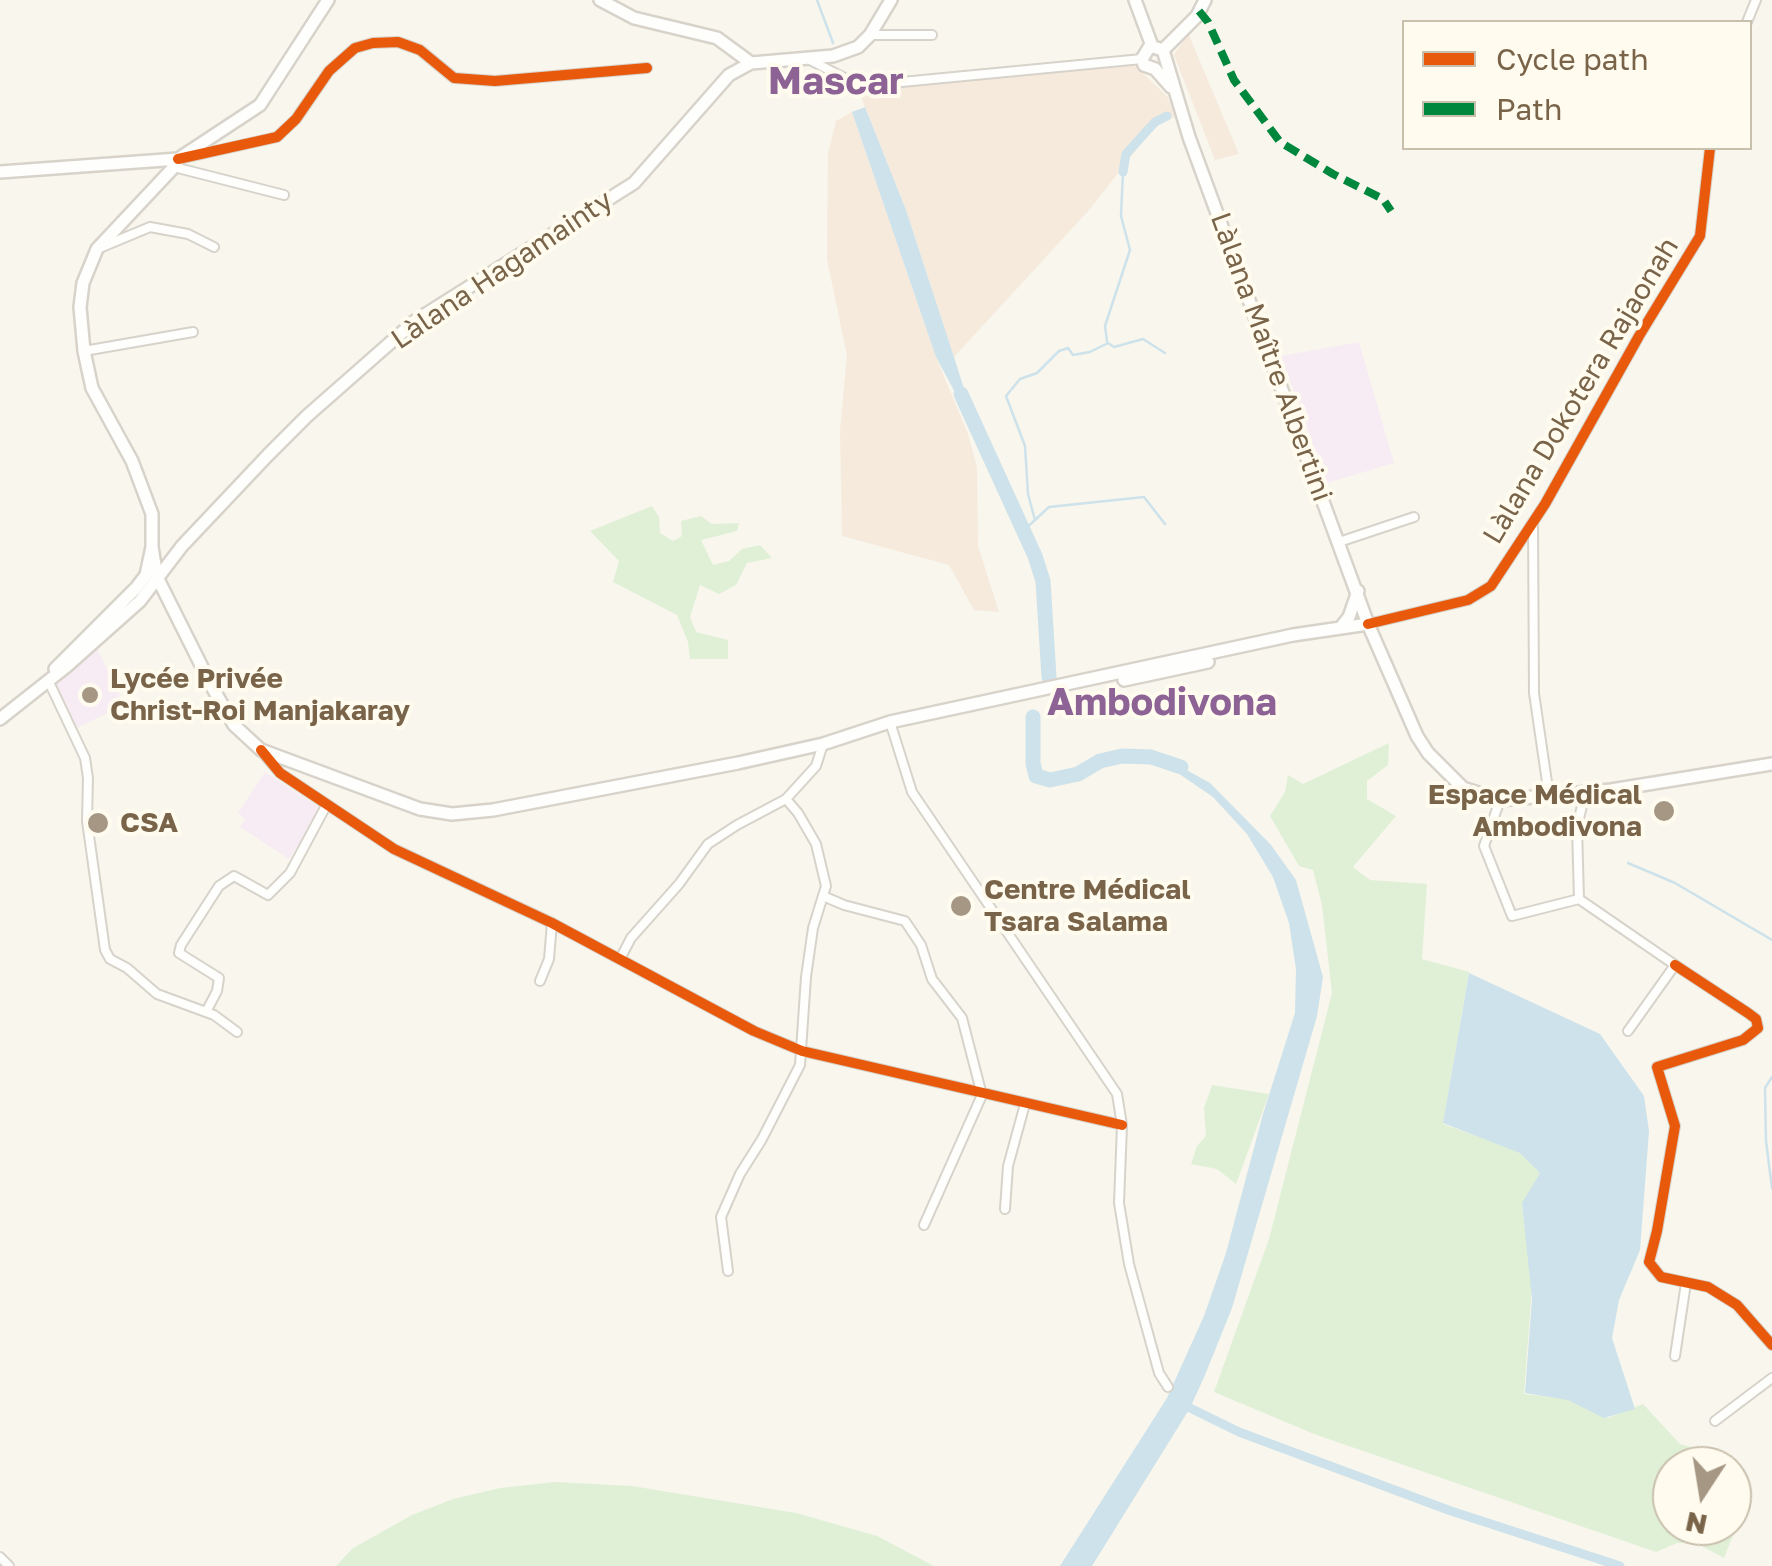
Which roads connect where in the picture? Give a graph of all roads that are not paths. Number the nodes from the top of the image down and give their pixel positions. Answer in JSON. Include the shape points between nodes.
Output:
{"nodes":[{"id":1,"x":328,"y":0,"type":"edge"},
{"id":2,"x":600,"y":0,"type":"edge"},
{"id":3,"x":891,"y":0,"type":"edge"},
{"id":4,"x":1135,"y":0,"type":"edge"},
{"id":5,"x":1206,"y":0,"type":"edge"},
{"id":6,"x":870,"y":35,"type":"junction"},
{"id":7,"x":932,"y":36,"type":"dead end"},
{"id":8,"x":1160,"y":51,"type":"junction"},
{"id":9,"x":1142,"y":58,"type":"junction"},
{"id":10,"x":808,"y":59,"type":"junction"},
{"id":11,"x":751,"y":63,"type":"junction"},
{"id":12,"x":647,"y":68,"type":"dead end"},
{"id":13,"x":1156,"y":70,"type":"junction"},
{"id":14,"x":1173,"y":90,"type":"junction"},
{"id":15,"x":1710,"y":150,"type":"edge"},
{"id":16,"x":176,"y":163,"type":"junction"},
{"id":17,"x":0,"y":172,"type":"edge"},
{"id":18,"x":284,"y":196,"type":"dead end"},
{"id":19,"x":214,"y":247,"type":"dead end"},
{"id":20,"x":96,"y":249,"type":"junction"},
{"id":21,"x":193,"y":332,"type":"dead end"},
{"id":22,"x":84,"y":350,"type":"junction"},
{"id":23,"x":1414,"y":517,"type":"dead end"},
{"id":24,"x":1533,"y":522,"type":"junction"},
{"id":25,"x":152,"y":533,"type":"junction"},
{"id":26,"x":1338,"y":542,"type":"junction"},
{"id":27,"x":182,"y":546,"type":"junction"},
{"id":28,"x":152,"y":547,"type":"junction"},
{"id":29,"x":167,"y":563,"type":"junction"},
{"id":30,"x":154,"y":581,"type":"junction"},
{"id":31,"x":1358,"y":592,"type":"junction"},
{"id":32,"x":138,"y":594,"type":"junction"},
{"id":33,"x":173,"y":613,"type":"junction"},
{"id":34,"x":1368,"y":624,"type":"junction"},
{"id":35,"x":1341,"y":627,"type":"junction"},
{"id":36,"x":48,"y":680,"type":"junction"},
{"id":37,"x":0,"y":719,"type":"edge"},
{"id":38,"x":891,"y":726,"type":"junction"},
{"id":39,"x":822,"y":744,"type":"junction"},
{"id":40,"x":261,"y":750,"type":"junction"},
{"id":41,"x":1772,"y":764,"type":"edge"},
{"id":42,"x":1584,"y":793,"type":"junction"},
{"id":43,"x":1549,"y":796,"type":"junction"},
{"id":44,"x":786,"y":799,"type":"junction"},
{"id":45,"x":1500,"y":800,"type":"junction"},
{"id":46,"x":327,"y":804,"type":"junction"},
{"id":47,"x":824,"y":896,"type":"junction"},
{"id":48,"x":1579,"y":899,"type":"junction"},
{"id":49,"x":552,"y":923,"type":"junction"},
{"id":50,"x":620,"y":959,"type":"junction"},
{"id":51,"x":1675,"y":965,"type":"junction"},
{"id":52,"x":540,"y":981,"type":"dead end"},
{"id":53,"x":206,"y":1012,"type":"junction"},
{"id":54,"x":1628,"y":1030,"type":"dead end"},
{"id":55,"x":237,"y":1032,"type":"dead end"},
{"id":56,"x":802,"y":1051,"type":"junction"},
{"id":57,"x":982,"y":1095,"type":"junction"},
{"id":58,"x":1024,"y":1104,"type":"junction"},
{"id":59,"x":1122,"y":1125,"type":"junction"},
{"id":60,"x":1005,"y":1209,"type":"dead end"},
{"id":61,"x":924,"y":1225,"type":"dead end"},
{"id":62,"x":728,"y":1270,"type":"dead end"},
{"id":63,"x":1686,"y":1283,"type":"junction"},
{"id":64,"x":1772,"y":1345,"type":"edge"},
{"id":65,"x":1676,"y":1356,"type":"dead end"},
{"id":66,"x":1772,"y":1378,"type":"edge"},
{"id":67,"x":1168,"y":1386,"type":"dead end"},
{"id":68,"x":1715,"y":1421,"type":"dead end"},
{"id":69,"x":0,"y":1557,"type":"edge"},
{"id":70,"x":9,"y":1566,"type":"edge"}],
"edges":[{"from":1,"to":16,"type":"main road","via":[[260,105]]},
{"from":2,"to":11,"type":"main road","via":[[634,18],[717,38]]},
{"from":3,"to":6,"type":"main road"},
{"from":4,"to":8,"type":"main road","name":"Làlana Maître Albertini"},
{"from":5,"to":8,"type":"main road"},
{"from":6,"to":7,"type":"street"},
{"from":6,"to":10,"type":"main road","via":[[858,47]]},
{"from":8,"to":9,"type":"main road","via":[[1145,49]]},
{"from":8,"to":13,"type":"main road","via":[[1162,66]]},
{"from":8,"to":14,"type":"main road","name":"Làlana Maître Albertini"},
{"from":9,"to":10,"type":"street","via":[[860,86]]},
{"from":9,"to":13,"type":"main road"},
{"from":10,"to":11,"type":"main road"},
{"from":11,"to":27,"type":"main road","name":"Làlana Hagamainty","via":[[728,75],[634,183],[416,321],[307,416]]},
{"from":12,"to":16,"type":"street","via":[[495,81],[454,78],[420,50],[373,43],[354,48],[329,71],[277,137]]},
{"from":13,"to":14,"type":"main road","name":"Làlana Maître Albertini"},
{"from":14,"to":26,"type":"main road","name":"Làlana Maître Albertini"},
{"from":15,"to":24,"type":"street","name":"Làlana Dokotera Rajaonah","via":[[1700,236]]},
{"from":16,"to":17,"type":"main road"},
{"from":16,"to":18,"type":"street"},
{"from":16,"to":20,"type":"main road"},
{"from":19,"to":20,"type":"street","via":[[150,227]]},
{"from":20,"to":22,"type":"main road","via":[[80,307]]},
{"from":21,"to":22,"type":"street"},
{"from":22,"to":25,"type":"main road","via":[[92,388],[152,514]]},
{"from":23,"to":26,"type":"street"},
{"from":24,"to":34,"type":"street","name":"Làlana Dokotera Rajaonah","via":[[1490,586],[1468,600]]},
{"from":24,"to":43,"type":"street","via":[[1534,693]]},
{"from":25,"to":27,"type":"main road","via":[[164,552]]},
{"from":25,"to":28,"type":"main road"},
{"from":26,"to":31,"type":"main road","name":"Làlana Maître Albertini"},
{"from":27,"to":29,"type":"main road","name":"Làlana Hagamainty"},
{"from":28,"to":30,"type":"main road"},
{"from":28,"to":32,"type":"main road"},
{"from":29,"to":30,"type":"main road","name":"Làlana Hagamainty"},
{"from":29,"to":33,"type":"main road","via":[[160,583]]},
{"from":30,"to":32,"type":"main road"},
{"from":30,"to":33,"type":"main road"},
{"from":31,"to":34,"type":"main road","name":"Làlana Maître Albertini"},
{"from":31,"to":35,"type":"main road"},
{"from":32,"to":33,"type":"main road","via":[[158,595]]},
{"from":32,"to":36,"type":"main road"},
{"from":33,"to":40,"type":"main road","via":[[234,724]]},
{"from":34,"to":35,"type":"main road"},
{"from":34,"to":45,"type":"main road","name":"Làlana Maître Albertini","via":[[1428,753],[1463,788]]},
{"from":35,"to":38,"type":"main road"},
{"from":36,"to":37,"type":"main road"},
{"from":36,"to":53,"type":"street","via":[[85,758],[105,950],[158,994]]},
{"from":38,"to":39,"type":"main road"},
{"from":38,"to":59,"type":"street","via":[[912,792],[1117,1094]]},
{"from":39,"to":40,"type":"main road","via":[[452,814],[420,809]]},
{"from":39,"to":44,"type":"street","via":[[816,766]]},
{"from":40,"to":46,"type":"street"},
{"from":41,"to":42,"type":"main road"},
{"from":42,"to":43,"type":"main road"},
{"from":42,"to":48,"type":"street","via":[[1577,826]]},
{"from":43,"to":45,"type":"main road"},
{"from":44,"to":47,"type":"street","via":[[816,844]]},
{"from":44,"to":50,"type":"street","via":[[708,844]]},
{"from":45,"to":48,"type":"street","via":[[1484,846],[1512,916]]},
{"from":46,"to":49,"type":"street","via":[[394,849]]},
{"from":46,"to":53,"type":"street","via":[[290,873],[268,895],[234,876],[219,886],[180,944],[180,953],[219,978]]},
{"from":47,"to":56,"type":"street","via":[[813,928]]},
{"from":47,"to":57,"type":"street","via":[[905,921],[932,979],[962,1018]]},
{"from":48,"to":51,"type":"street"},
{"from":49,"to":50,"type":"street"},
{"from":49,"to":52,"type":"street"},
{"from":50,"to":56,"type":"street"},
{"from":51,"to":54,"type":"street"},
{"from":51,"to":63,"type":"street","via":[[1756,1019],[1758,1028],[1742,1040],[1657,1067],[1675,1126],[1648,1262],[1662,1276]]},
{"from":53,"to":55,"type":"street"},
{"from":56,"to":57,"type":"street"},
{"from":56,"to":62,"type":"street","via":[[721,1217]]},
{"from":57,"to":58,"type":"street"},
{"from":57,"to":61,"type":"street"},
{"from":58,"to":59,"type":"street"},
{"from":58,"to":60,"type":"street"},
{"from":59,"to":67,"type":"street","via":[[1119,1203],[1129,1264],[1158,1373]]},
{"from":63,"to":64,"type":"street","via":[[1708,1287],[1737,1305]]},
{"from":63,"to":65,"type":"street"},
{"from":66,"to":68,"type":"street"},
{"from":69,"to":70,"type":"street"}]}
